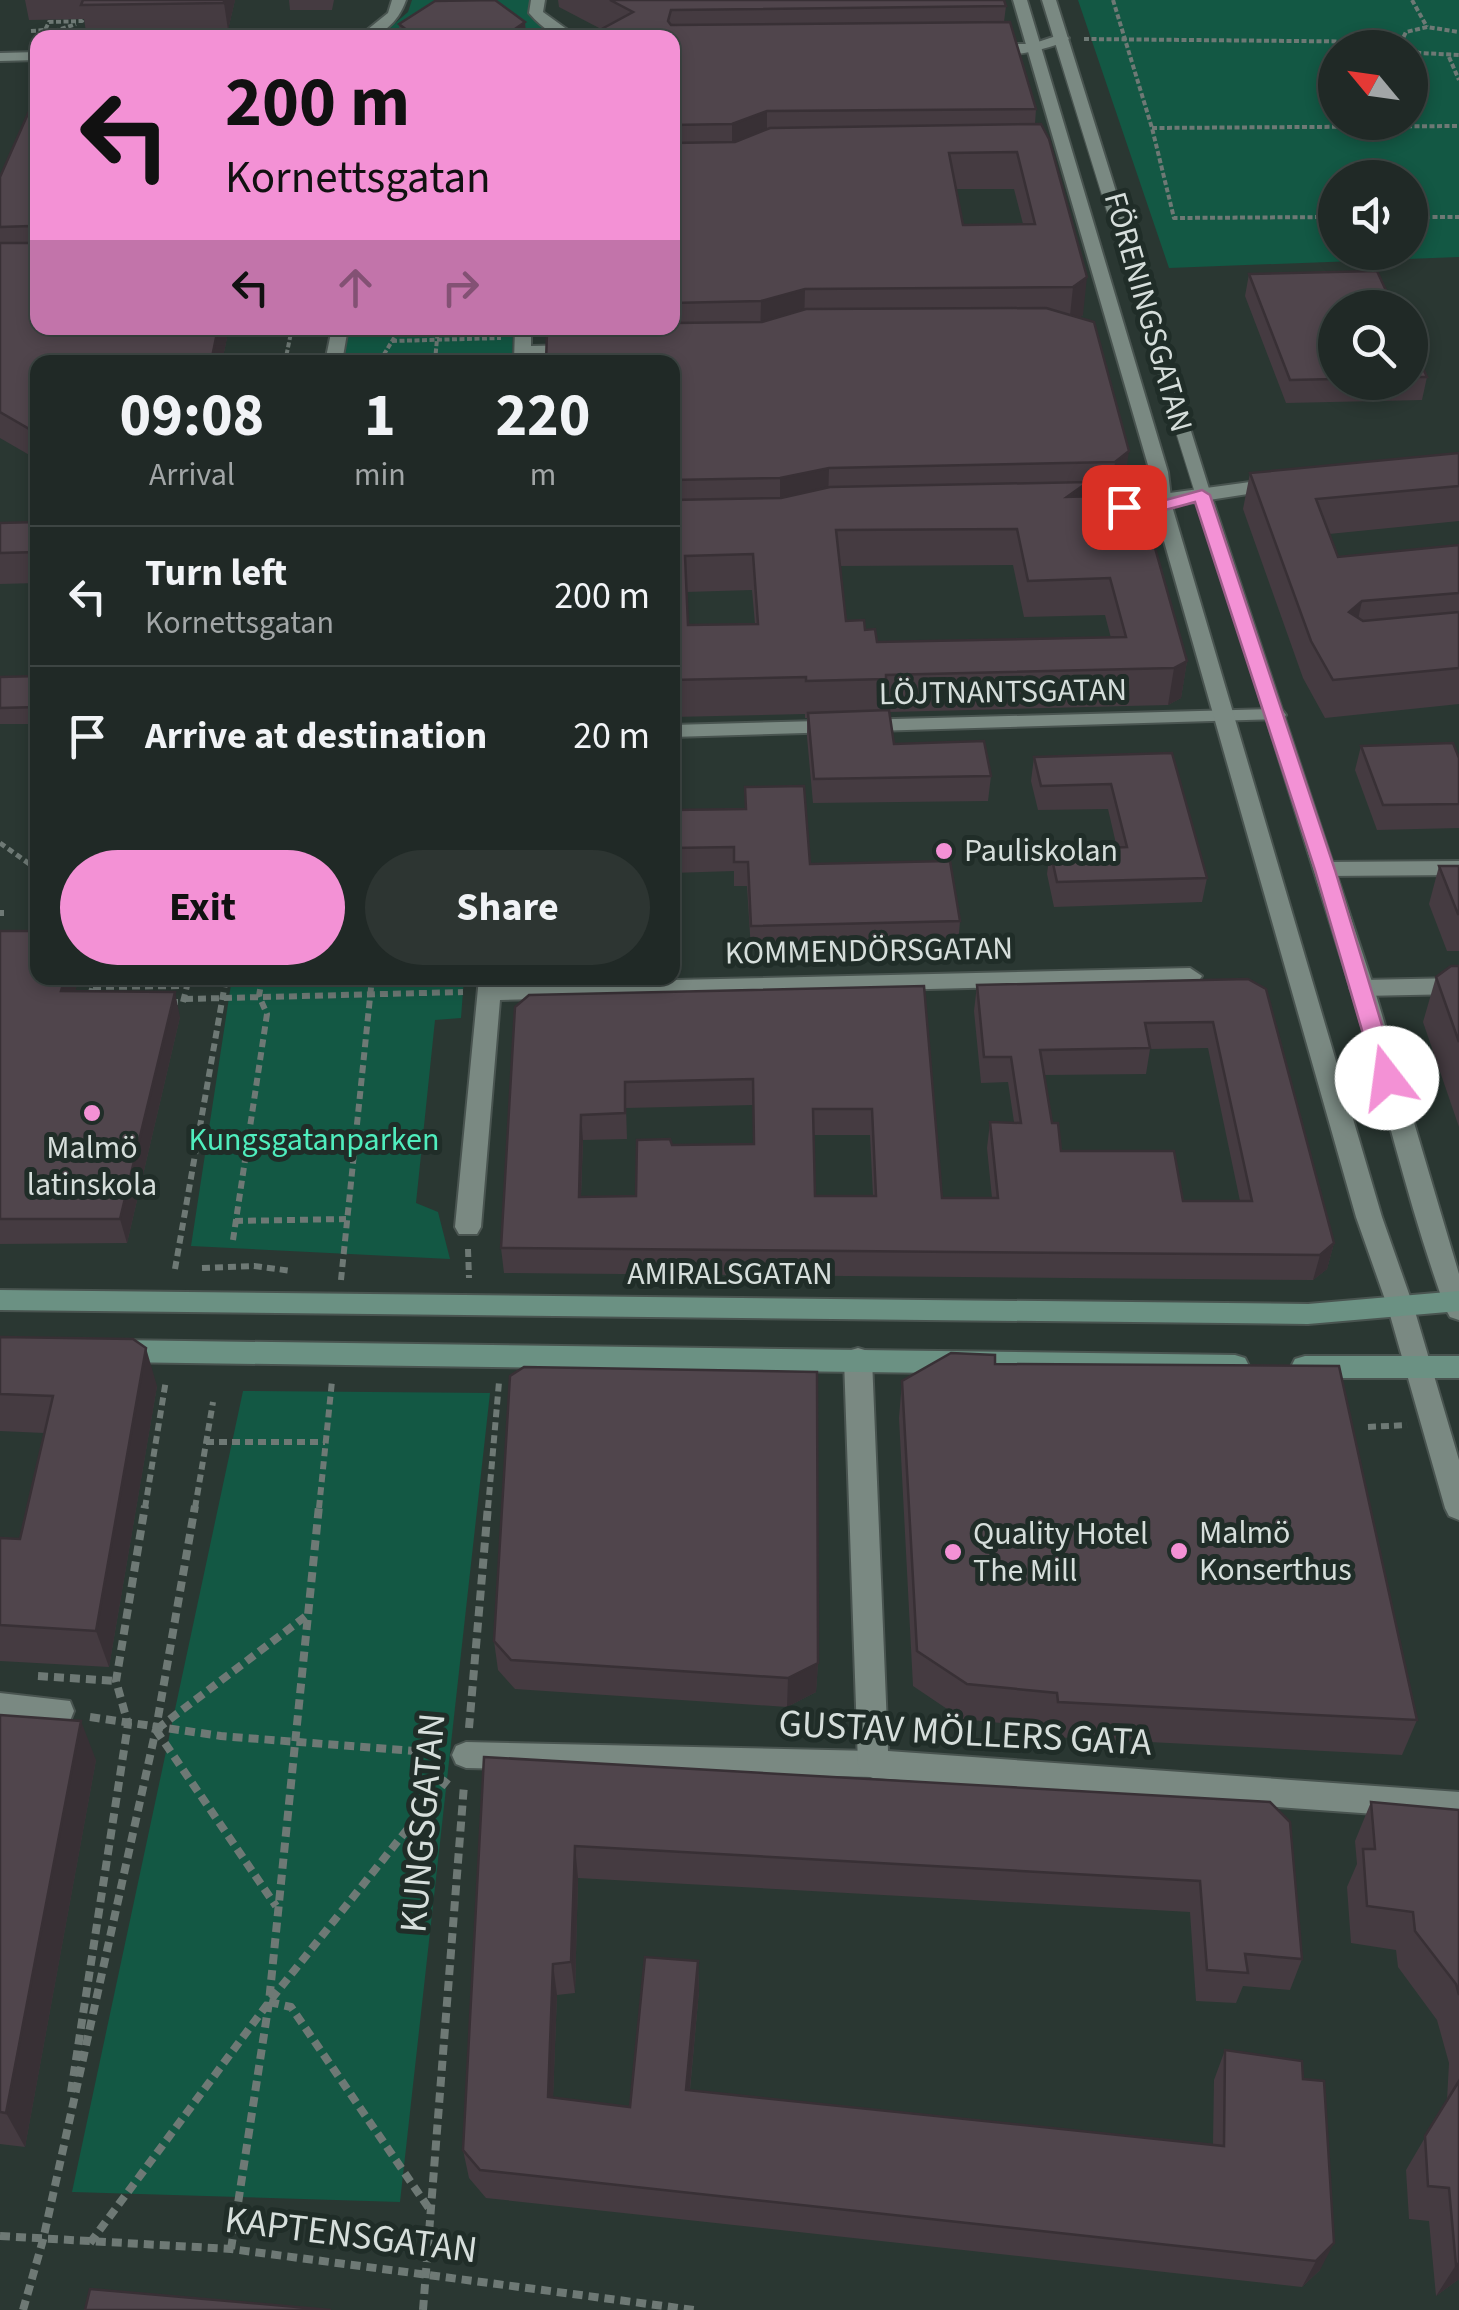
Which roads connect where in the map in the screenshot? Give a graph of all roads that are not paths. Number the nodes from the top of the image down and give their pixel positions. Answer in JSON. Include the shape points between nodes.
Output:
{"nodes":[{"id":1,"x":399,"y":0,"type":"edge"},
{"id":2,"x":538,"y":0,"type":"edge"},
{"id":3,"x":1020,"y":0,"type":"edge"},
{"id":4,"x":1049,"y":0,"type":"edge"},
{"id":5,"x":375,"y":30,"type":"edge"},
{"id":6,"x":557,"y":30,"type":"edge"},
{"id":7,"x":1070,"y":39,"type":"junction"},
{"id":8,"x":977,"y":40,"type":"edge"},
{"id":9,"x":1031,"y":40,"type":"junction"},
{"id":10,"x":30,"y":56,"type":"edge"},
{"id":11,"x":0,"y":57,"type":"edge"},
{"id":12,"x":1042,"y":153,"type":"edge"},
{"id":13,"x":1065,"y":153,"type":"junction"},
{"id":14,"x":522,"y":347,"type":"edge"},
{"id":15,"x":602,"y":350,"type":"edge"},
{"id":16,"x":1301,"y":482,"type":"edge"},
{"id":17,"x":1202,"y":495,"type":"junction"},
{"id":18,"x":1163,"y":506,"type":"junction"},
{"id":19,"x":1084,"y":508,"type":"edge"},
{"id":20,"x":1276,"y":715,"type":"junction"},
{"id":21,"x":1226,"y":716,"type":"junction"},
{"id":22,"x":680,"y":731,"type":"edge"},
{"id":23,"x":1459,"y":868,"type":"edge"},
{"id":24,"x":1325,"y":870,"type":"junction"},
{"id":25,"x":1190,"y":976,"type":"edge"},
{"id":26,"x":680,"y":983,"type":"edge"},
{"id":27,"x":490,"y":985,"type":"edge"},
{"id":28,"x":1459,"y":986,"type":"edge"},
{"id":29,"x":1362,"y":988,"type":"junction"},
{"id":30,"x":468,"y":1227,"type":"dead end"},
{"id":31,"x":0,"y":1300,"type":"edge"},
{"id":32,"x":1458,"y":1304,"type":"edge"},
{"id":33,"x":1401,"y":1308,"type":"junction"},
{"id":34,"x":79,"y":1351,"type":"edge"},
{"id":35,"x":858,"y":1359,"type":"junction"},
{"id":36,"x":1459,"y":1367,"type":"edge"},
{"id":37,"x":1419,"y":1369,"type":"junction"},
{"id":38,"x":1459,"y":1508,"type":"edge"},
{"id":39,"x":0,"y":1707,"type":"edge"},
{"id":40,"x":59,"y":1711,"type":"road end"},
{"id":41,"x":466,"y":1755,"type":"road end"},
{"id":42,"x":873,"y":1764,"type":"junction"},
{"id":43,"x":1459,"y":1806,"type":"edge"}],
"edges":[{"from":1,"to":5,"type":"street","via":[[394,16]]},
{"from":2,"to":6,"type":"street","via":[[536,13]]},
{"from":3,"to":9,"type":"street","name":"FÖRENINGSGATAN"},
{"from":4,"to":7,"type":"street","name":"FÖRENINGSGATAN"},
{"from":7,"to":9,"type":"street"},
{"from":7,"to":17,"type":"street","name":"FÖRENINGSGATAN"},
{"from":8,"to":9,"type":"street"},
{"from":9,"to":13,"type":"street","name":"FÖRENINGSGATAN"},
{"from":10,"to":11,"type":"street"},
{"from":12,"to":13,"type":"street"},
{"from":13,"to":18,"type":"street","name":"FÖRENINGSGATAN","via":[[1104,333],[1159,472]]},
{"from":14,"to":15,"type":"street"},
{"from":16,"to":17,"type":"street"},
{"from":17,"to":18,"type":"street"},
{"from":17,"to":20,"type":"street","name":"FÖRENINGSGATAN"},
{"from":18,"to":19,"type":"street"},
{"from":18,"to":21,"type":"street","name":"FÖRENINGSGATAN"},
{"from":20,"to":21,"type":"street","name":"LÖJTNANTSGATAN"},
{"from":20,"to":24,"type":"street","name":"FÖRENINGSGATAN"},
{"from":21,"to":22,"type":"street","name":"LÖJTNANTSGATAN"},
{"from":21,"to":33,"type":"street","name":"FÖRENINGSGATAN","via":[[1368,1217]]},
{"from":23,"to":24,"type":"street"},
{"from":24,"to":29,"type":"street","name":"FÖRENINGSGATAN"},
{"from":25,"to":26,"type":"street","name":"KOMMENDÖRSGATAN"},
{"from":27,"to":30,"type":"street"},
{"from":28,"to":29,"type":"street"},
{"from":29,"to":32,"type":"street","name":"FÖRENINGSGATAN","via":[[1430,1230]]},
{"from":31,"to":33,"type":"main road","name":"AMIRALSGATAN","via":[[1288,1314]]},
{"from":32,"to":33,"type":"main road","name":"AMIRALSGATAN"},
{"from":33,"to":37,"type":"street","name":"FÖRENINGSGATAN"},
{"from":34,"to":35,"type":"main road"},
{"from":35,"to":37,"type":"main road"},
{"from":35,"to":42,"type":"street"},
{"from":36,"to":37,"type":"main road"},
{"from":37,"to":38,"type":"street","name":"FÖRENINGSGATAN"},
{"from":39,"to":40,"type":"street"},
{"from":41,"to":42,"type":"street","name":"GUSTAV MÖLLERS GATA"},
{"from":42,"to":43,"type":"street","name":"GUSTAV MÖLLERS GATA"}]}
